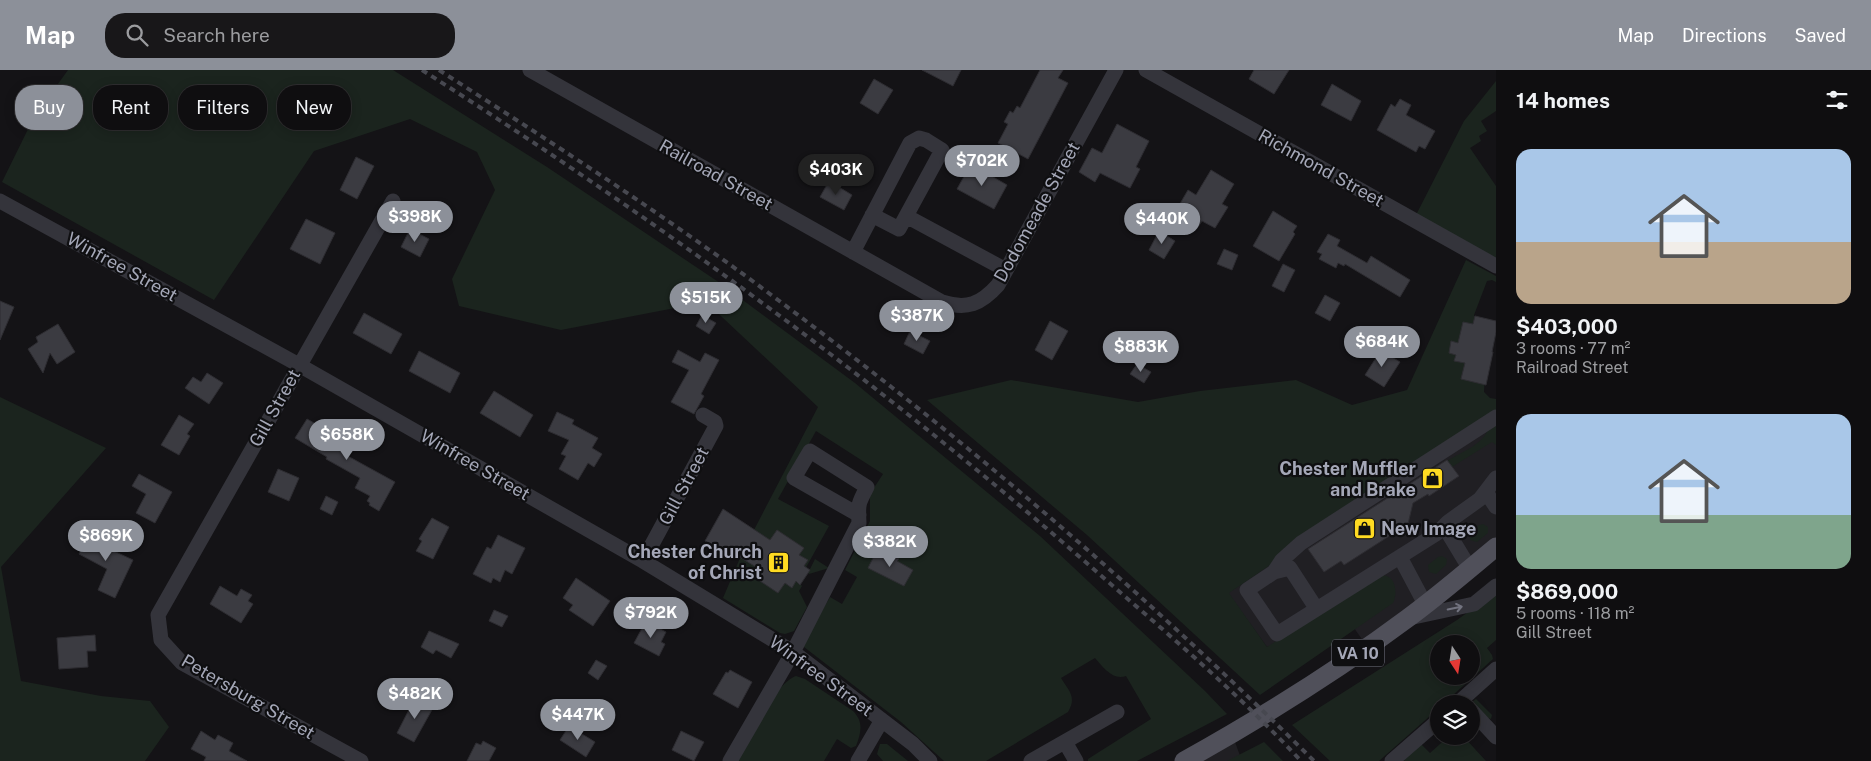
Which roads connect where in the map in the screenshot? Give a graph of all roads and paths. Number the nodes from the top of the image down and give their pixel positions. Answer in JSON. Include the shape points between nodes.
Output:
{"nodes":[{"id":1,"x":530,"y":70,"type":"edge"},
{"id":2,"x":1116,"y":70,"type":"edge"},
{"id":3,"x":1146,"y":70,"type":"edge"},
{"id":4,"x":0,"y":201,"type":"edge"},
{"id":5,"x":393,"y":201,"type":"dead end"},
{"id":6,"x":872,"y":215,"type":"junction"},
{"id":7,"x":906,"y":216,"type":"junction"},
{"id":8,"x":853,"y":252,"type":"junction"},
{"id":9,"x":1496,"y":266,"type":"edge"},
{"id":10,"x":1006,"y":270,"type":"junction"},
{"id":11,"x":928,"y":294,"type":"joint"},
{"id":12,"x":299,"y":365,"type":"junction"},
{"id":13,"x":704,"y":415,"type":"dead end"},
{"id":14,"x":1496,"y":416,"type":"edge"},
{"id":15,"x":1496,"y":478,"type":"edge"},
{"id":16,"x":1486,"y":492,"type":"junction"},
{"id":17,"x":1496,"y":508,"type":"edge"},
{"id":18,"x":859,"y":515,"type":"junction"},
{"id":19,"x":1444,"y":526,"type":"junction"},
{"id":20,"x":1496,"y":547,"type":"edge"},
{"id":21,"x":1400,"y":557,"type":"junction"},
{"id":22,"x":643,"y":561,"type":"junction"},
{"id":23,"x":1470,"y":569,"type":"junction"},
{"id":24,"x":1274,"y":572,"type":"junction"},
{"id":25,"x":1496,"y":586,"type":"edge"},
{"id":26,"x":1425,"y":604,"type":"junction"},
{"id":27,"x":1316,"y":608,"type":"junction"},
{"id":28,"x":158,"y":615,"type":"joint"},
{"id":29,"x":1408,"y":618,"type":"junction"},
{"id":30,"x":793,"y":652,"type":"junction"},
{"id":31,"x":1496,"y":669,"type":"edge"},
{"id":32,"x":1472,"y":695,"type":"edge"},
{"id":33,"x":1117,"y":712,"type":"dead end"},
{"id":34,"x":882,"y":720,"type":"junction"},
{"id":35,"x":1480,"y":720,"type":"edge"},
{"id":36,"x":1430,"y":728,"type":"edge"},
{"id":37,"x":1496,"y":737,"type":"edge"},
{"id":38,"x":1065,"y":742,"type":"junction"},
{"id":39,"x":862,"y":760,"type":"edge"},
{"id":40,"x":361,"y":761,"type":"edge"},
{"id":41,"x":730,"y":761,"type":"edge"},
{"id":42,"x":930,"y":761,"type":"edge"},
{"id":43,"x":1030,"y":761,"type":"edge"},
{"id":44,"x":1076,"y":761,"type":"edge"},
{"id":45,"x":1184,"y":761,"type":"edge"},
{"id":46,"x":1392,"y":761,"type":"edge"}],
"edges":[{"from":1,"to":8,"type":"street","name":"Railroad Street"},
{"from":2,"to":10,"type":"street","name":"Dodomeade Street"},
{"from":3,"to":9,"type":"street","name":"Richmond Street"},
{"from":4,"to":12,"type":"street","name":"Winfree Street"},
{"from":5,"to":12,"type":"street","name":"Gill Street"},
{"from":6,"to":7,"type":"street","via":[[899,229]]},
{"from":6,"to":7,"type":"street","via":[[910,144],[919,138],[942,150]]},
{"from":6,"to":8,"type":"street"},
{"from":7,"to":10,"type":"street"},
{"from":8,"to":11,"type":"street","name":"Railroad Street"},
{"from":10,"to":11,"type":"street","name":"Dodomeade Street","via":[[998,285],[977,303],[952,305]]},
{"from":12,"to":22,"type":"street","name":"Winfree Street"},
{"from":12,"to":28,"type":"street","name":"Gill Street"},
{"from":13,"to":22,"type":"street","name":"Gill Street","via":[[716,426]]},
{"from":14,"to":24,"type":"street","via":[[1301,543]]},
{"from":15,"to":16,"type":"street"},
{"from":16,"to":17,"type":"street"},
{"from":16,"to":19,"type":"street"},
{"from":18,"to":18,"type":"street","via":[[794,478],[810,451],[867,487],[858,505]]},
{"from":18,"to":30,"type":"street","via":[[859,523]]},
{"from":19,"to":21,"type":"street"},
{"from":19,"to":23,"type":"street"},
{"from":20,"to":23,"type":"main road","number":"VA 10"},
{"from":21,"to":26,"type":"street"},
{"from":21,"to":27,"type":"street"},
{"from":22,"to":30,"type":"street","name":"Winfree Street"},
{"from":23,"to":26,"type":"main road","number":"VA 10"},
{"from":24,"to":27,"type":"street","via":[[1290,568]]},
{"from":24,"to":27,"type":"street","via":[[1247,590],[1276,634]]},
{"from":29,"to":25,"type":"street","one_way":true,"via":[[1474,604]]},
{"from":26,"to":29,"type":"main road","number":"VA 10"},
{"from":28,"to":40,"type":"street","name":"Petersburg Street","via":[[161,640],[182,663]]},
{"from":29,"to":45,"type":"main road","number":"VA 10","via":[[1307,687]]},
{"from":30,"to":34,"type":"street","name":"Winfree Street"},
{"from":30,"to":41,"type":"street"},
{"from":31,"to":32,"type":"street"},
{"from":33,"to":38,"type":"street"},
{"from":34,"to":39,"type":"street"},
{"from":34,"to":42,"type":"street","name":"Winfree Street"},
{"from":35,"to":37,"type":"street"},
{"from":36,"to":46,"type":"street"},
{"from":38,"to":43,"type":"street"},
{"from":38,"to":44,"type":"street"}]}
